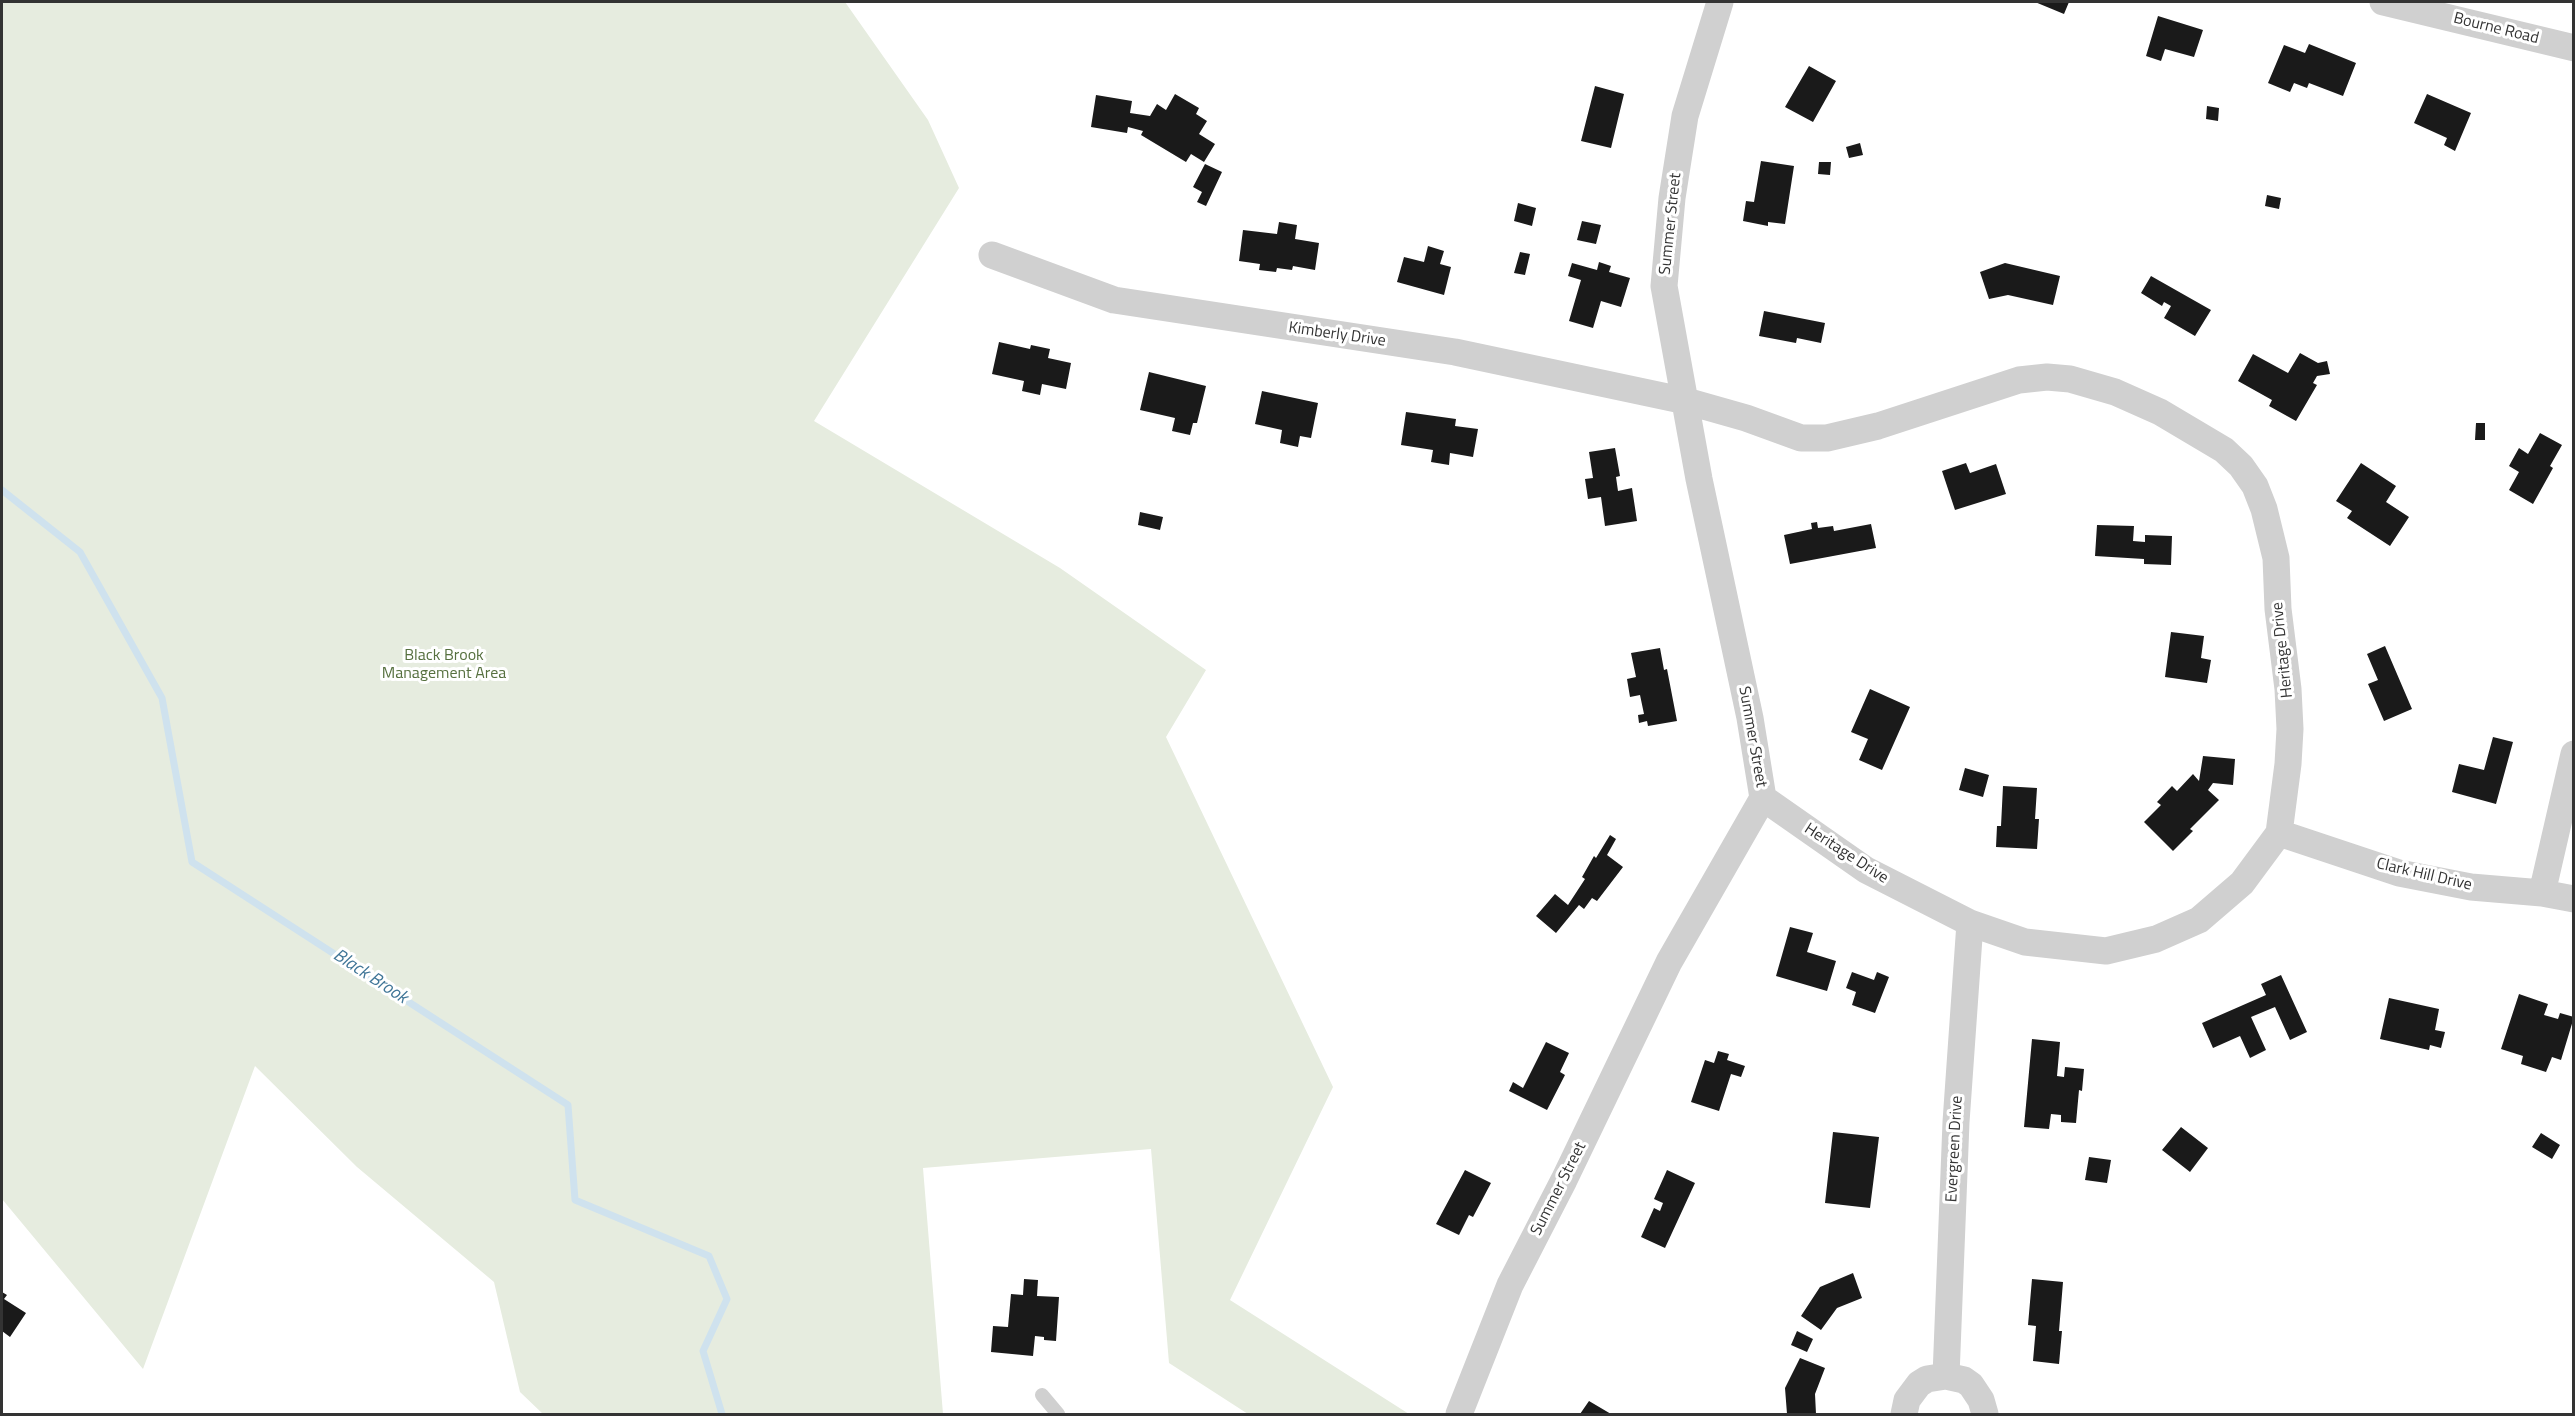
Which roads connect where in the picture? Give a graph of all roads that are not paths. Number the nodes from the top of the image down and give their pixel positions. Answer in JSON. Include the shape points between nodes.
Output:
{"nodes":[{"id":1,"x":1720,"y":2,"type":"edge"},
{"id":2,"x":2383,"y":2,"type":"edge"},
{"id":3,"x":2574,"y":48,"type":"edge"},
{"id":4,"x":992,"y":255,"type":"dead end"},
{"id":5,"x":1686,"y":401,"type":"junction"},
{"id":6,"x":2574,"y":754,"type":"edge"},
{"id":7,"x":1763,"y":798,"type":"junction"},
{"id":8,"x":2279,"y":833,"type":"junction"},
{"id":9,"x":2542,"y":893,"type":"junction"},
{"id":10,"x":2574,"y":898,"type":"edge"},
{"id":11,"x":1970,"y":924,"type":"junction"},
{"id":12,"x":1947,"y":1376,"type":"junction"},
{"id":13,"x":1042,"y":1395,"type":"dead end"},
{"id":14,"x":1058,"y":1414,"type":"edge"},
{"id":15,"x":1459,"y":1414,"type":"edge"},
{"id":16,"x":1904,"y":1414,"type":"edge"},
{"id":17,"x":1984,"y":1414,"type":"edge"}],
"edges":[{"from":1,"to":5,"type":"street","name":"Summer Street","via":[[1685,116],[1664,286]]},
{"from":2,"to":3,"type":"street","name":"Bourne Road"},
{"from":4,"to":5,"type":"street","name":"Kimberly Drive","via":[[1114,300],[1455,352]]},
{"from":5,"to":7,"type":"street","name":"Summer Street"},
{"from":5,"to":8,"type":"street","name":"Heritage Drive","via":[[1801,438],[1827,438],[1878,426],[2019,380],[2047,377],[2093,384],[2138,401],[2224,450],[2255,486],[2276,558],[2289,729]]},
{"from":6,"to":9,"type":"street"},
{"from":7,"to":11,"type":"street","name":"Heritage Drive","via":[[1866,870]]},
{"from":7,"to":15,"type":"street","name":"Summer Street","via":[[1669,962],[1510,1285]]},
{"from":8,"to":9,"type":"street","name":"Clark Hill Drive","via":[[2399,873],[2471,887]]},
{"from":8,"to":11,"type":"street","name":"Heritage Drive","via":[[2242,883],[2199,920],[2156,939],[2106,951],[2025,942]]},
{"from":9,"to":10,"type":"street","name":"Clark Hill Drive"},
{"from":11,"to":12,"type":"street","name":"Evergreen Drive","via":[[1956,1122]]},
{"from":12,"to":16,"type":"street","via":[[1919,1384],[1907,1400]]},
{"from":12,"to":17,"type":"street","via":[[1971,1386],[1981,1400]]},
{"from":13,"to":14,"type":"lane"}]}
